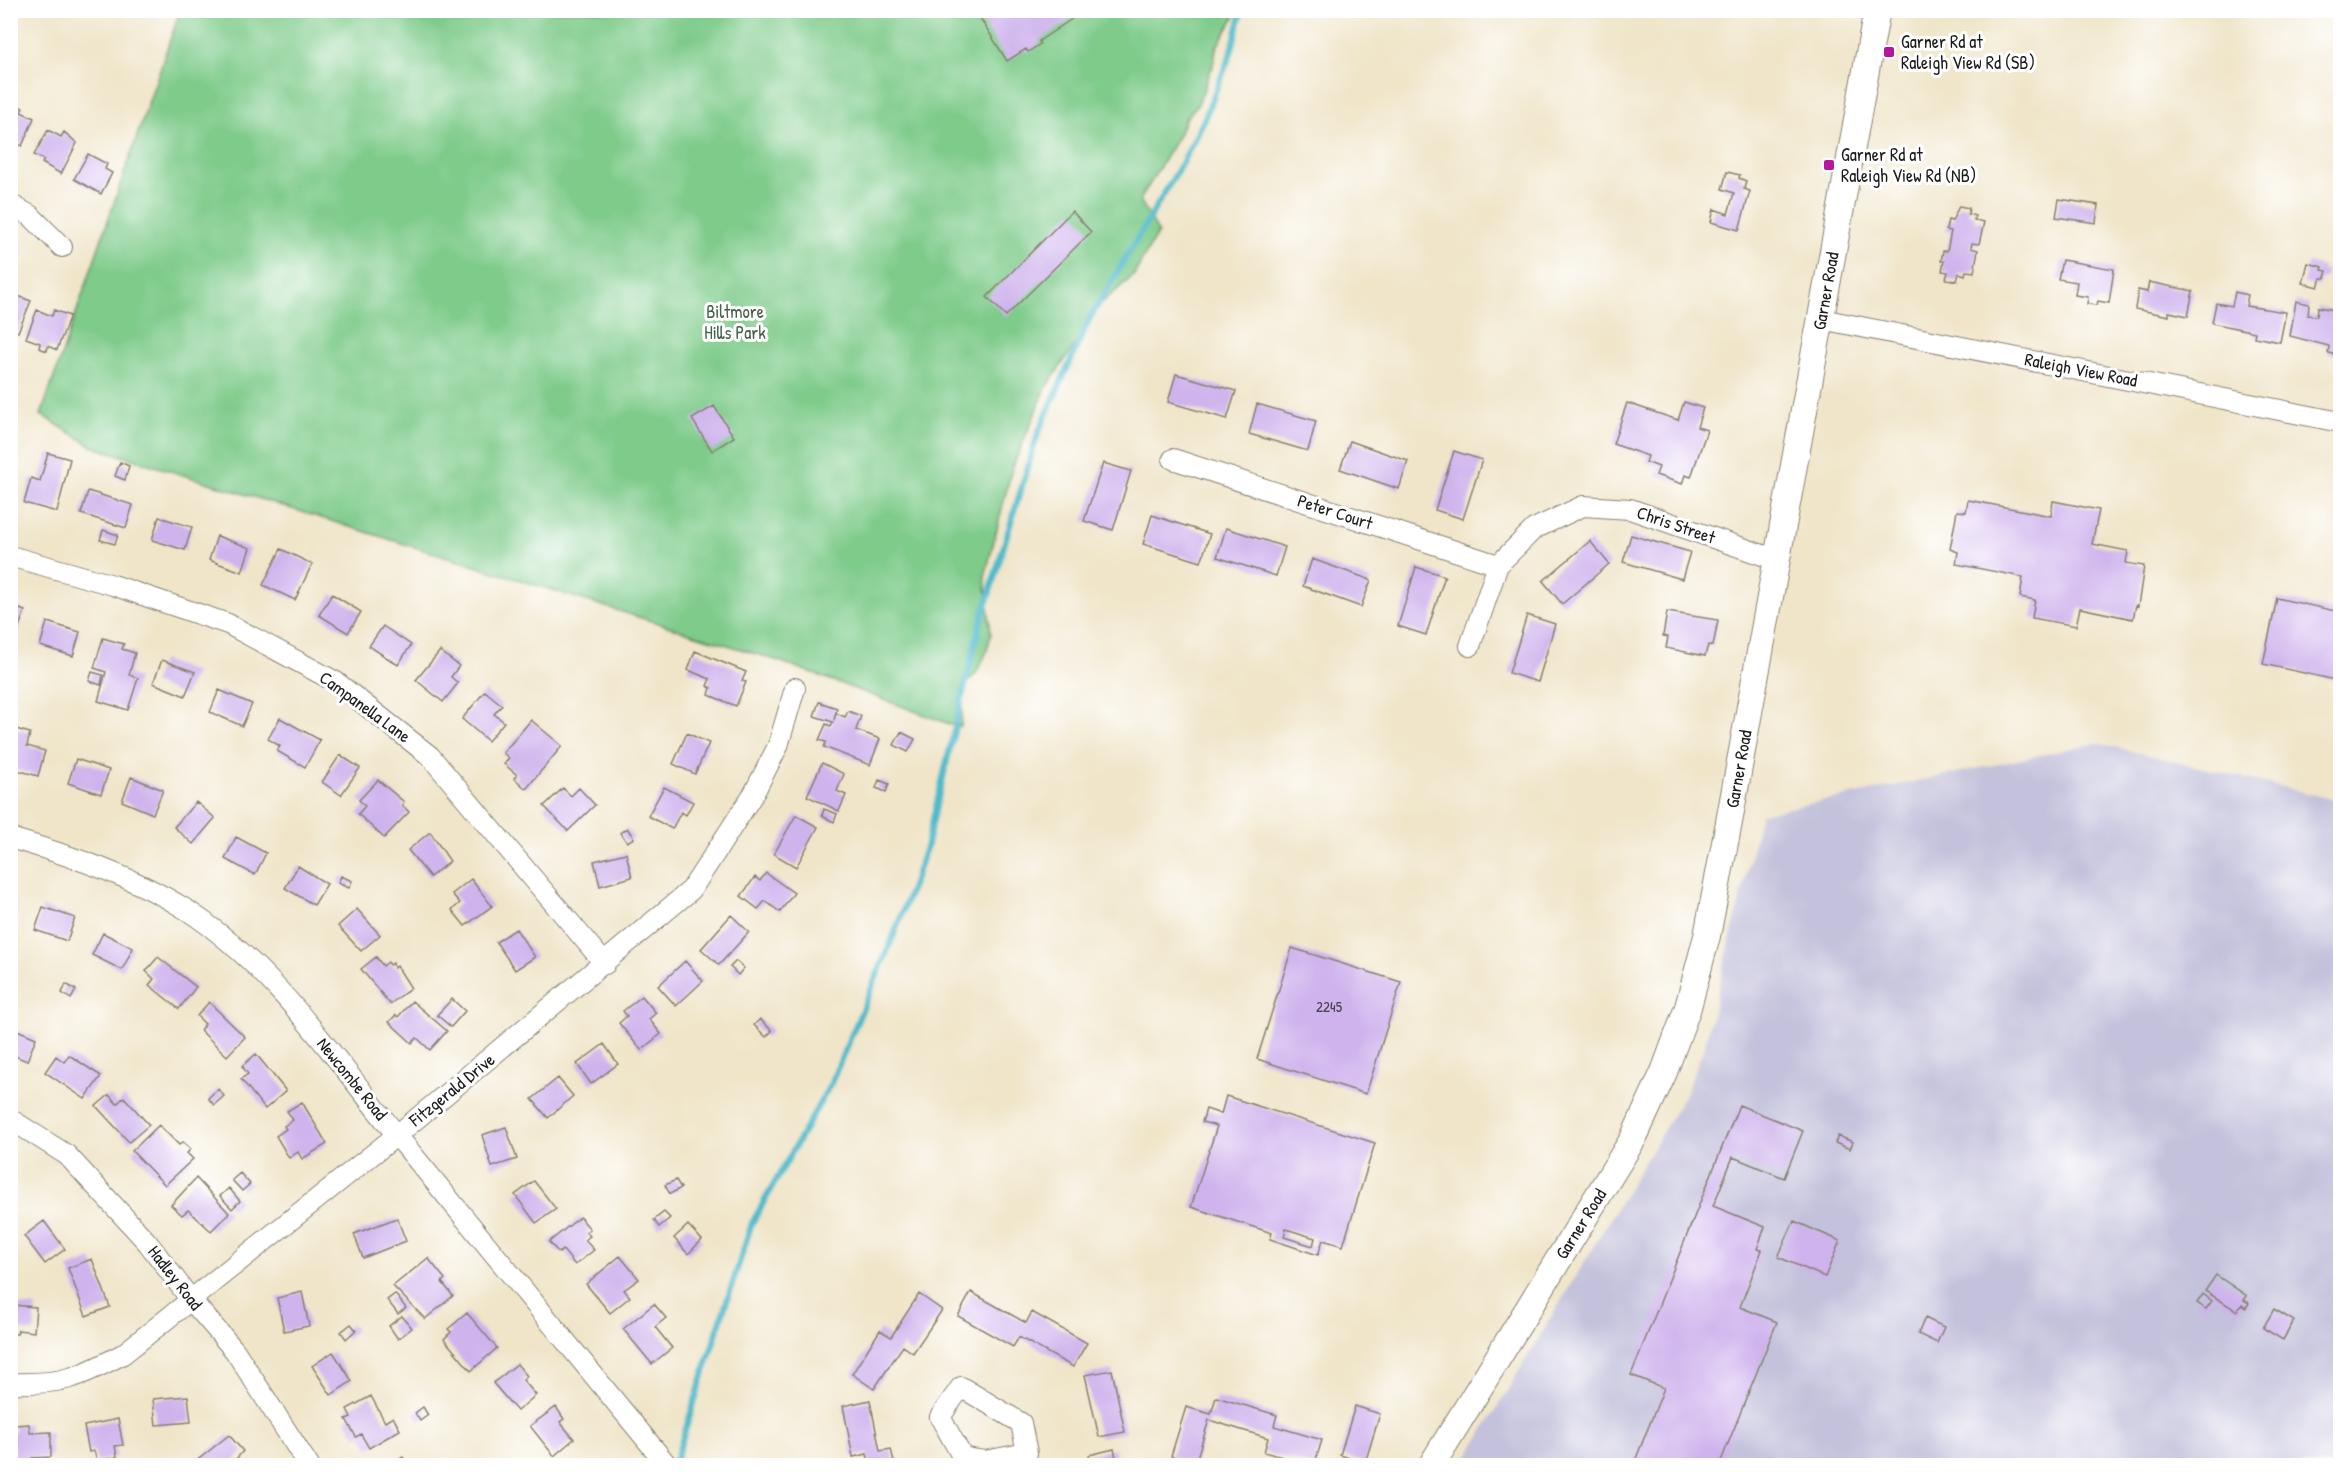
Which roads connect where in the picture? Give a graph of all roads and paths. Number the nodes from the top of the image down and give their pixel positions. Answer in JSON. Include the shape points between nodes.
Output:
{"nodes":[{"id":1,"x":1877,"y":10,"type":"edge"},
{"id":2,"x":10,"y":204,"type":"edge"},
{"id":3,"x":62,"y":248,"type":"dead end"},
{"id":4,"x":1821,"y":319,"type":"junction"},
{"id":5,"x":2340,"y":422,"type":"edge"},
{"id":6,"x":1173,"y":459,"type":"dead end"},
{"id":7,"x":10,"y":556,"type":"edge"},
{"id":8,"x":1777,"y":560,"type":"junction"},
{"id":9,"x":1498,"y":565,"type":"junction"},
{"id":10,"x":1470,"y":646,"type":"dead end"},
{"id":11,"x":795,"y":688,"type":"dead end"},
{"id":12,"x":10,"y":838,"type":"edge"},
{"id":13,"x":605,"y":964,"type":"junction"},
{"id":14,"x":10,"y":1119,"type":"edge"},
{"id":15,"x":397,"y":1136,"type":"junction"},
{"id":16,"x":191,"y":1300,"type":"junction"},
{"id":17,"x":10,"y":1383,"type":"edge"},
{"id":18,"x":962,"y":1462,"type":"edge"},
{"id":19,"x":309,"y":1466,"type":"edge"},
{"id":20,"x":668,"y":1466,"type":"edge"},
{"id":21,"x":1431,"y":1466,"type":"edge"}],
"edges":[{"from":1,"to":4,"type":"main road","name":"Garner Road"},
{"from":2,"to":3,"type":"street","via":[[31,216]]},
{"from":4,"to":5,"type":"street","name":"Raleigh View Road"},
{"from":4,"to":8,"type":"main road","name":"Garner Road"},
{"from":6,"to":9,"type":"street","name":"Peter Court"},
{"from":7,"to":13,"type":"street","name":"Campanella Lane","via":[[228,624],[336,682],[430,756]]},
{"from":8,"to":9,"type":"street","name":"Chris Street","via":[[1630,509],[1582,506],[1534,529]]},
{"from":8,"to":21,"type":"main road","name":"Garner Road","via":[[1707,936],[1688,1007],[1664,1072],[1627,1148]]},
{"from":9,"to":10,"type":"street","name":"Chris Street"},
{"from":11,"to":13,"type":"street","name":"Fitzgerald Drive","via":[[778,746],[722,846],[691,890]]},
{"from":12,"to":15,"type":"street","name":"Newcombe Road","via":[[73,856],[135,883],[186,910],[241,952],[337,1058]]},
{"from":13,"to":15,"type":"street","name":"Fitzgerald Drive"},
{"from":14,"to":16,"type":"street","name":"Hadley Road","via":[[67,1155],[148,1243]]},
{"from":15,"to":16,"type":"street","name":"Fitzgerald Drive"},
{"from":15,"to":20,"type":"street","name":"Newcombe Road"},
{"from":16,"to":17,"type":"street","name":"Fitzgerald Drive","via":[[123,1354],[77,1378],[42,1384]]},
{"from":16,"to":19,"type":"street","name":"Hadley Road","via":[[235,1351]]},
{"from":18,"to":18,"type":"street","via":[[939,1418],[961,1387],[1021,1422],[1027,1452]]}]}
